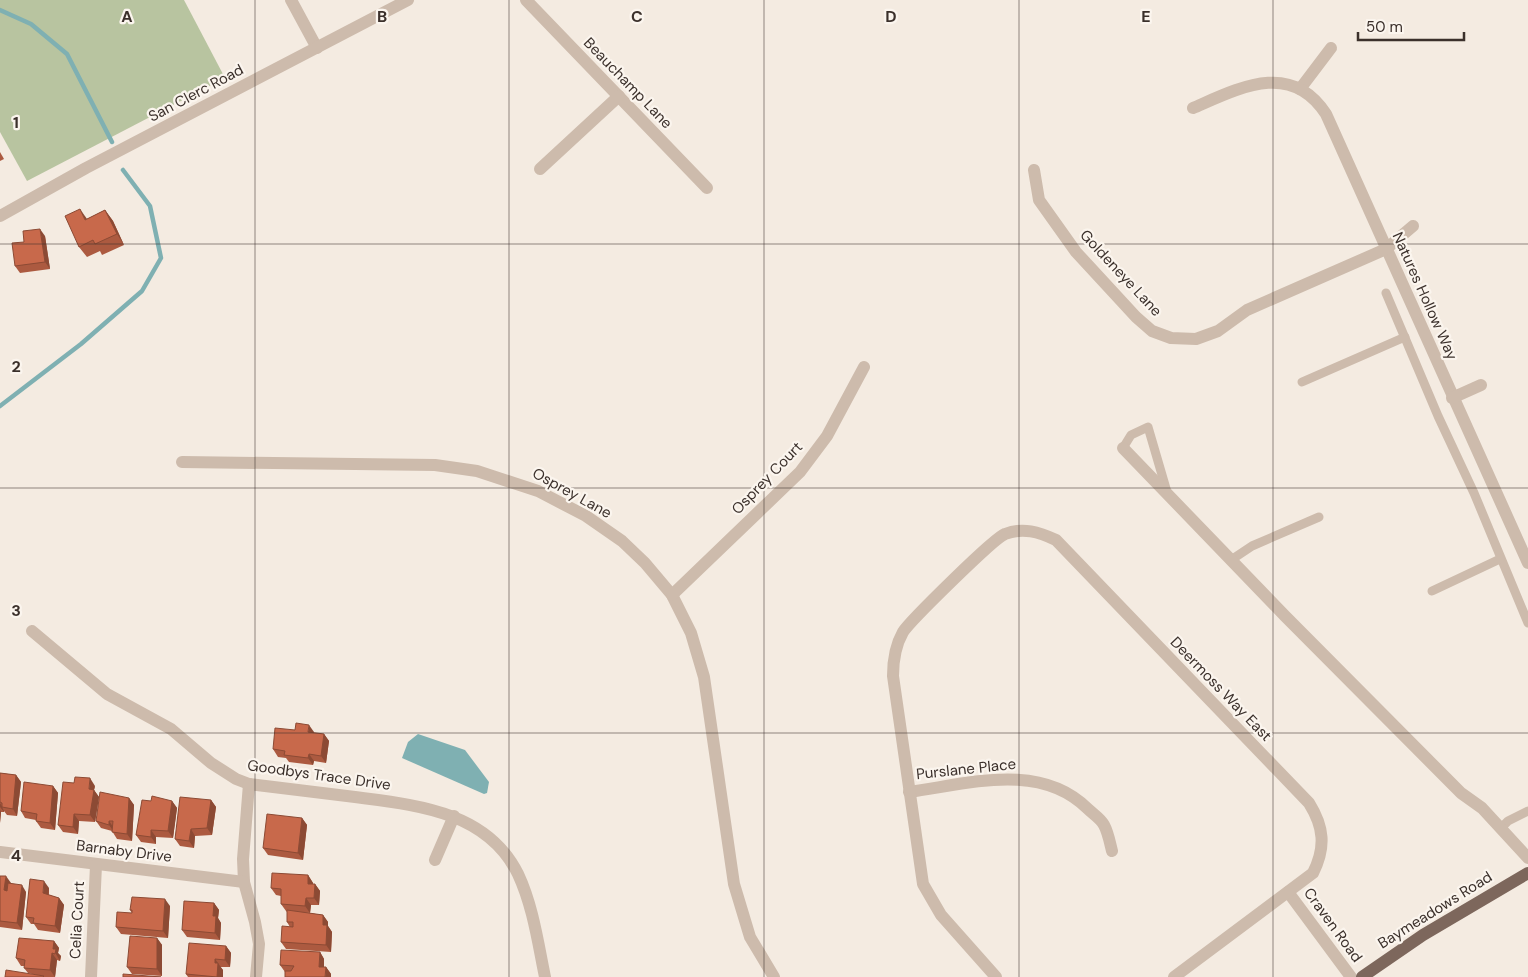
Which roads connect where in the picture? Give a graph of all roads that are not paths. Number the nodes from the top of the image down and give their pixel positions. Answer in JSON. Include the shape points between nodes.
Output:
{"nodes":[{"id":1,"x":291,"y":0,"type":"edge"},
{"id":2,"x":408,"y":0,"type":"edge"},
{"id":3,"x":526,"y":0,"type":"edge"},
{"id":4,"x":317,"y":48,"type":"junction"},
{"id":5,"x":1331,"y":48,"type":"dead end"},
{"id":6,"x":1300,"y":89,"type":"junction"},
{"id":7,"x":619,"y":96,"type":"junction"},
{"id":8,"x":1193,"y":108,"type":"dead end"},
{"id":9,"x":540,"y":169,"type":"dead end"},
{"id":10,"x":1034,"y":170,"type":"dead end"},
{"id":11,"x":707,"y":188,"type":"dead end"},
{"id":12,"x":0,"y":216,"type":"edge"},
{"id":13,"x":1413,"y":226,"type":"dead end"},
{"id":14,"x":1386,"y":248,"type":"junction"},
{"id":15,"x":1386,"y":293,"type":"dead end"},
{"id":16,"x":1405,"y":336,"type":"junction"},
{"id":17,"x":864,"y":367,"type":"dead end"},
{"id":18,"x":1302,"y":382,"type":"dead end"},
{"id":19,"x":1482,"y":385,"type":"dead end"},
{"id":20,"x":1452,"y":398,"type":"junction"},
{"id":21,"x":1123,"y":448,"type":"joint"},
{"id":22,"x":182,"y":462,"type":"dead end"},
{"id":23,"x":1168,"y":494,"type":"junction"},
{"id":24,"x":1319,"y":517,"type":"dead end"},
{"id":25,"x":1500,"y":559,"type":"junction"},
{"id":26,"x":1527,"y":559,"type":"edge"},
{"id":27,"x":1231,"y":560,"type":"junction"},
{"id":28,"x":1432,"y":590,"type":"dead end"},
{"id":29,"x":672,"y":595,"type":"junction"},
{"id":30,"x":1528,"y":623,"type":"edge"},
{"id":31,"x":32,"y":631,"type":"dead end"},
{"id":32,"x":249,"y":784,"type":"junction"},
{"id":33,"x":909,"y":792,"type":"junction"},
{"id":34,"x":1528,"y":811,"type":"edge"},
{"id":35,"x":454,"y":816,"type":"junction"},
{"id":36,"x":1501,"y":828,"type":"junction"},
{"id":37,"x":1112,"y":851,"type":"dead end"},
{"id":38,"x":0,"y":852,"type":"edge"},
{"id":39,"x":1528,"y":858,"type":"edge"},
{"id":40,"x":435,"y":860,"type":"dead end"},
{"id":41,"x":96,"y":864,"type":"junction"},
{"id":42,"x":1528,"y":873,"type":"edge"},
{"id":43,"x":244,"y":882,"type":"junction"},
{"id":44,"x":1288,"y":892,"type":"junction"},
{"id":45,"x":91,"y":977,"type":"edge"},
{"id":46,"x":256,"y":977,"type":"edge"},
{"id":47,"x":545,"y":977,"type":"edge"},
{"id":48,"x":774,"y":977,"type":"edge"},
{"id":49,"x":996,"y":977,"type":"edge"},
{"id":50,"x":1174,"y":977,"type":"edge"},
{"id":51,"x":1351,"y":977,"type":"edge"},
{"id":52,"x":1362,"y":977,"type":"edge"}],
"edges":[{"from":1,"to":4,"type":"street"},
{"from":2,"to":4,"type":"street","name":"San Clerc Road"},
{"from":3,"to":7,"type":"street","name":"Beauchamp Lane"},
{"from":4,"to":12,"type":"street","name":"San Clerc Road"},
{"from":5,"to":6,"type":"street"},
{"from":6,"to":8,"type":"street","name":"Natures Hollow Way","via":[[1278,83],[1258,83]]},
{"from":6,"to":14,"type":"street","name":"Natures Hollow Way","via":[[1326,114]]},
{"from":7,"to":9,"type":"street"},
{"from":7,"to":11,"type":"street","name":"Beauchamp Lane"},
{"from":10,"to":14,"type":"street","name":"Goldeneye Lane","via":[[1039,200],[1076,252],[1136,317],[1152,331],[1171,338],[1196,339],[1218,330],[1247,310]]},
{"from":13,"to":14,"type":"street","name":"Goldeneye Lane"},
{"from":14,"to":20,"type":"street","name":"Natures Hollow Way"},
{"from":15,"to":16,"type":"lane"},
{"from":16,"to":18,"type":"lane"},
{"from":16,"to":25,"type":"lane"},
{"from":17,"to":29,"type":"street","name":"Osprey Court","via":[[827,436],[800,472]]},
{"from":19,"to":20,"type":"street"},
{"from":20,"to":26,"type":"street","name":"Natures Hollow Way"},
{"from":21,"to":23,"type":"street"},
{"from":21,"to":23,"type":"lane","via":[[1131,434],[1148,427]]},
{"from":22,"to":29,"type":"street","name":"Osprey Lane","via":[[435,465],[486,473],[538,491],[586,516],[622,541]]},
{"from":23,"to":27,"type":"street"},
{"from":24,"to":27,"type":"lane","via":[[1252,546]]},
{"from":25,"to":28,"type":"lane"},
{"from":25,"to":30,"type":"lane"},
{"from":27,"to":36,"type":"street","via":[[1461,793],[1482,808]]},
{"from":29,"to":48,"type":"street","name":"Osprey Lane","via":[[691,633],[704,677],[734,884],[750,937]]},
{"from":31,"to":32,"type":"street","name":"Goodbys Trace Drive","via":[[107,694],[171,729],[211,764]]},
{"from":32,"to":35,"type":"street","name":"Goodbys Trace Drive","via":[[420,806]]},
{"from":32,"to":43,"type":"street"},
{"from":33,"to":37,"type":"street","name":"Purslane Place","via":[[1003,779],[1037,781],[1062,789],[1079,800],[1104,825]]},
{"from":33,"to":44,"type":"street","name":"Deermoss Way East","via":[[893,676],[895,651],[903,632],[997,538],[1020,530],[1031,530],[1056,540],[1309,803],[1321,825],[1321,853],[1313,872]]},
{"from":33,"to":49,"type":"street","via":[[923,884],[942,915]]},
{"from":34,"to":36,"type":"lane"},
{"from":35,"to":40,"type":"street"},
{"from":35,"to":47,"type":"street","name":"Goodbys Trace Drive","via":[[478,829],[503,852],[518,874],[528,900]]},
{"from":36,"to":39,"type":"street"},
{"from":38,"to":41,"type":"street","name":"Barnaby Drive"},
{"from":41,"to":43,"type":"street","name":"Barnaby Drive"},
{"from":41,"to":45,"type":"street","name":"Celia Court"},
{"from":42,"to":52,"type":"main road","name":"Baymeadows Road","via":[[1423,934]]},
{"from":43,"to":46,"type":"street","via":[[259,944]]},
{"from":44,"to":50,"type":"street","name":"Deermoss Way East"},
{"from":44,"to":51,"type":"street","name":"Craven Road"}]}
